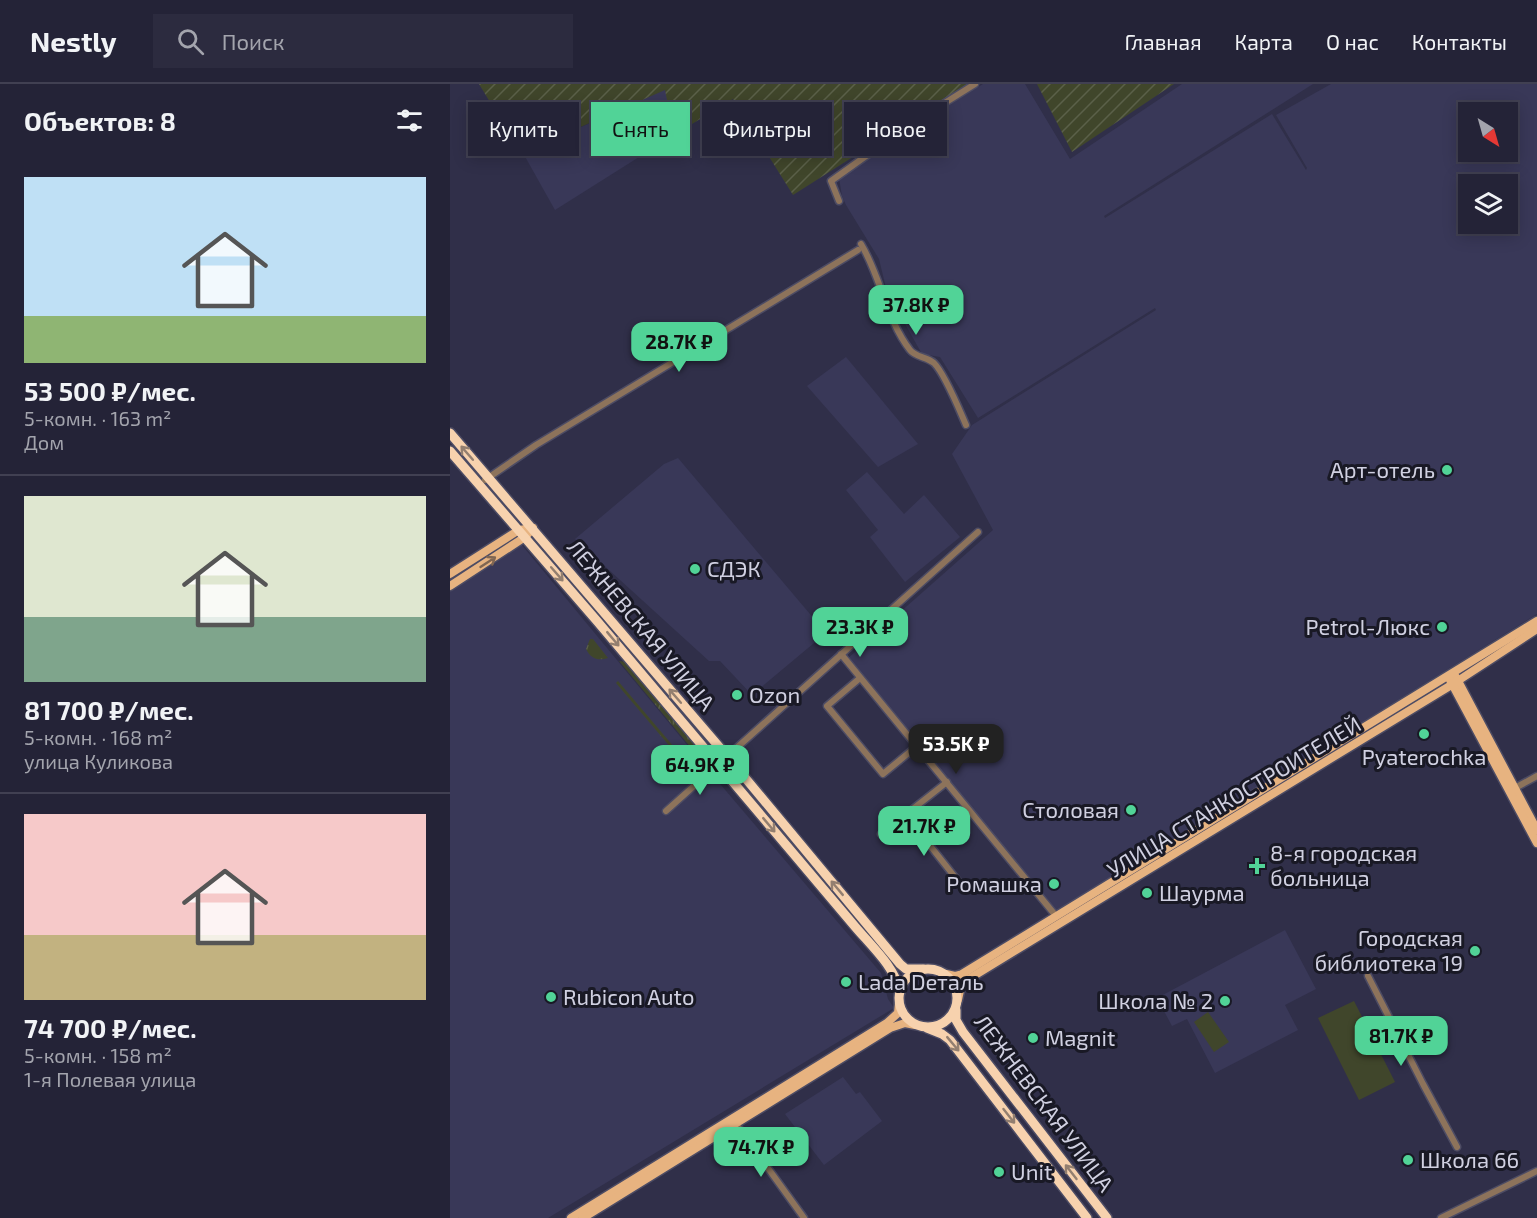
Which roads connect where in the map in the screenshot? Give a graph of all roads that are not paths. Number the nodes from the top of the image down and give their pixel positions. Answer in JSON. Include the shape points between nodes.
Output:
{"nodes":[{"id":1,"x":975,"y":84,"type":"edge"},
{"id":2,"x":839,"y":201,"type":"dead end"},
{"id":3,"x":966,"y":425,"type":"dead end"},
{"id":4,"x":450,"y":433,"type":"edge"},
{"id":5,"x":450,"y":451,"type":"edge"},
{"id":6,"x":488,"y":477,"type":"junction"},
{"id":7,"x":479,"y":484,"type":"junction"},
{"id":8,"x":533,"y":528,"type":"junction"},
{"id":9,"x":978,"y":532,"type":"dead end"},
{"id":10,"x":522,"y":533,"type":"junction"},
{"id":11,"x":450,"y":574,"type":"edge"},
{"id":12,"x":450,"y":586,"type":"edge"},
{"id":13,"x":1537,"y":621,"type":"edge"},
{"id":14,"x":1537,"y":629,"type":"edge"},
{"id":15,"x":841,"y":654,"type":"junction"},
{"id":16,"x":860,"y":678,"type":"junction"},
{"id":17,"x":1453,"y":679,"type":"junction"},
{"id":18,"x":917,"y":746,"type":"junction"},
{"id":19,"x":727,"y":756,"type":"junction"},
{"id":20,"x":718,"y":764,"type":"junction"},
{"id":21,"x":1537,"y":776,"type":"edge"},
{"id":22,"x":947,"y":782,"type":"junction"},
{"id":23,"x":1512,"y":790,"type":"junction"},
{"id":24,"x":1520,"y":803,"type":"junction"},
{"id":25,"x":666,"y":811,"type":"dead end"},
{"id":26,"x":906,"y":814,"type":"junction"},
{"id":27,"x":1537,"y":830,"type":"edge"},
{"id":28,"x":881,"y":834,"type":"dead end"},
{"id":29,"x":1537,"y":843,"type":"edge"},
{"id":30,"x":962,"y":886,"type":"dead end"},
{"id":31,"x":1056,"y":916,"type":"junction"},
{"id":32,"x":923,"y":969,"type":"junction"},
{"id":33,"x":946,"y":974,"type":"junction"},
{"id":34,"x":1368,"y":976,"type":"dead end"},
{"id":35,"x":900,"y":992,"type":"junction"},
{"id":36,"x":899,"y":1003,"type":"junction"},
{"id":37,"x":957,"y":1005,"type":"junction"},
{"id":38,"x":915,"y":1025,"type":"junction"},
{"id":39,"x":927,"y":1028,"type":"junction"},
{"id":40,"x":734,"y":1121,"type":"junction"},
{"id":41,"x":1457,"y":1147,"type":"dead end"},
{"id":42,"x":1537,"y":1171,"type":"edge"},
{"id":43,"x":1098,"y":1207,"type":"junction"},
{"id":44,"x":1086,"y":1217,"type":"edge"},
{"id":45,"x":571,"y":1218,"type":"edge"},
{"id":46,"x":583,"y":1218,"type":"edge"},
{"id":47,"x":804,"y":1218,"type":"edge"},
{"id":48,"x":1107,"y":1218,"type":"edge"},
{"id":49,"x":1442,"y":1218,"type":"edge"}],
"edges":[{"from":1,"to":2,"type":"street","via":[[831,181]]},
{"from":3,"to":6,"type":"street","via":[[933,362],[911,352],[894,321],[872,262],[860,247]]},
{"from":6,"to":4,"type":"highway","name":"ЛЕЖНЕВСКАЯ УЛИЦА","one_way":true},
{"from":5,"to":7,"type":"highway","name":"ЛЕЖНЕВСКАЯ УЛИЦА"},
{"from":6,"to":7,"type":"street"},
{"from":6,"to":8,"type":"highway","name":"ЛЕЖНЕВСКАЯ УЛИЦА"},
{"from":7,"to":10,"type":"highway","name":"ЛЕЖНЕВСКАЯ УЛИЦА"},
{"from":8,"to":10,"type":"main road"},
{"from":19,"to":8,"type":"highway","name":"ЛЕЖНЕВСКАЯ УЛИЦА","one_way":true},
{"from":9,"to":15,"type":"street"},
{"from":10,"to":11,"type":"main road"},
{"from":12,"to":10,"type":"main road","one_way":true},
{"from":10,"to":20,"type":"highway","name":"ЛЕЖНЕВСКАЯ УЛИЦА","one_way":true},
{"from":13,"to":17,"type":"main road","name":"УЛИЦА СТАНКОСТРОИТЕЛЕЙ"},
{"from":14,"to":17,"type":"main road","name":"УЛИЦА СТАНКОСТРОИТЕЛЕЙ"},
{"from":15,"to":16,"type":"street"},
{"from":15,"to":19,"type":"street"},
{"from":16,"to":18,"type":"street"},
{"from":16,"to":18,"type":"street","via":[[827,706],[883,774]]},
{"from":17,"to":23,"type":"main road"},
{"from":17,"to":31,"type":"main road","name":"УЛИЦА СТАНКОСТРОИТЕЛЕЙ"},
{"from":17,"to":37,"type":"main road","name":"УЛИЦА СТАНКОСТРОИТЕЛЕЙ","via":[[967,980],[960,988]]},
{"from":18,"to":22,"type":"street"},
{"from":19,"to":20,"type":"street"},
{"from":32,"to":19,"type":"highway","name":"ЛЕЖНЕВСКАЯ УЛИЦА","one_way":true,"via":[[906,969],[900,964]]},
{"from":20,"to":25,"type":"street"},
{"from":20,"to":35,"type":"highway","name":"ЛЕЖНЕВСКАЯ УЛИЦА","one_way":true,"via":[[891,971]]},
{"from":21,"to":23,"type":"street"},
{"from":22,"to":26,"type":"street"},
{"from":22,"to":31,"type":"street"},
{"from":23,"to":24,"type":"main road"},
{"from":24,"to":27,"type":"main road"},
{"from":24,"to":29,"type":"main road"},
{"from":26,"to":28,"type":"street"},
{"from":26,"to":30,"type":"street"},
{"from":31,"to":33,"type":"main road","name":"УЛИЦА СТАНКОСТРОИТЕЛЕЙ","via":[[962,974]]},
{"from":32,"to":33,"type":"highway"},
{"from":32,"to":35,"type":"highway","via":[[908,978]]},
{"from":33,"to":37,"type":"highway","via":[[956,988]]},
{"from":34,"to":41,"type":"street"},
{"from":35,"to":36,"type":"highway"},
{"from":36,"to":38,"type":"highway","via":[[905,1017]]},
{"from":36,"to":40,"type":"main road","via":[[898,1013],[887,1023]]},
{"from":37,"to":39,"type":"highway","via":[[944,1023]]},
{"from":43,"to":37,"type":"highway","name":"ЛЕЖНЕВСКАЯ УЛИЦА","one_way":true,"via":[[963,1032],[957,1023]]},
{"from":38,"to":39,"type":"highway"},
{"from":38,"to":40,"type":"main road","via":[[894,1026]]},
{"from":39,"to":44,"type":"highway","name":"ЛЕЖНЕВСКАЯ УЛИЦА","one_way":true,"via":[[950,1040]]},
{"from":40,"to":45,"type":"main road"},
{"from":40,"to":46,"type":"main road"},
{"from":40,"to":47,"type":"street"},
{"from":42,"to":49,"type":"street"},
{"from":43,"to":44,"type":"street"},
{"from":43,"to":48,"type":"highway","name":"ЛЕЖНЕВСКАЯ УЛИЦА"}]}
